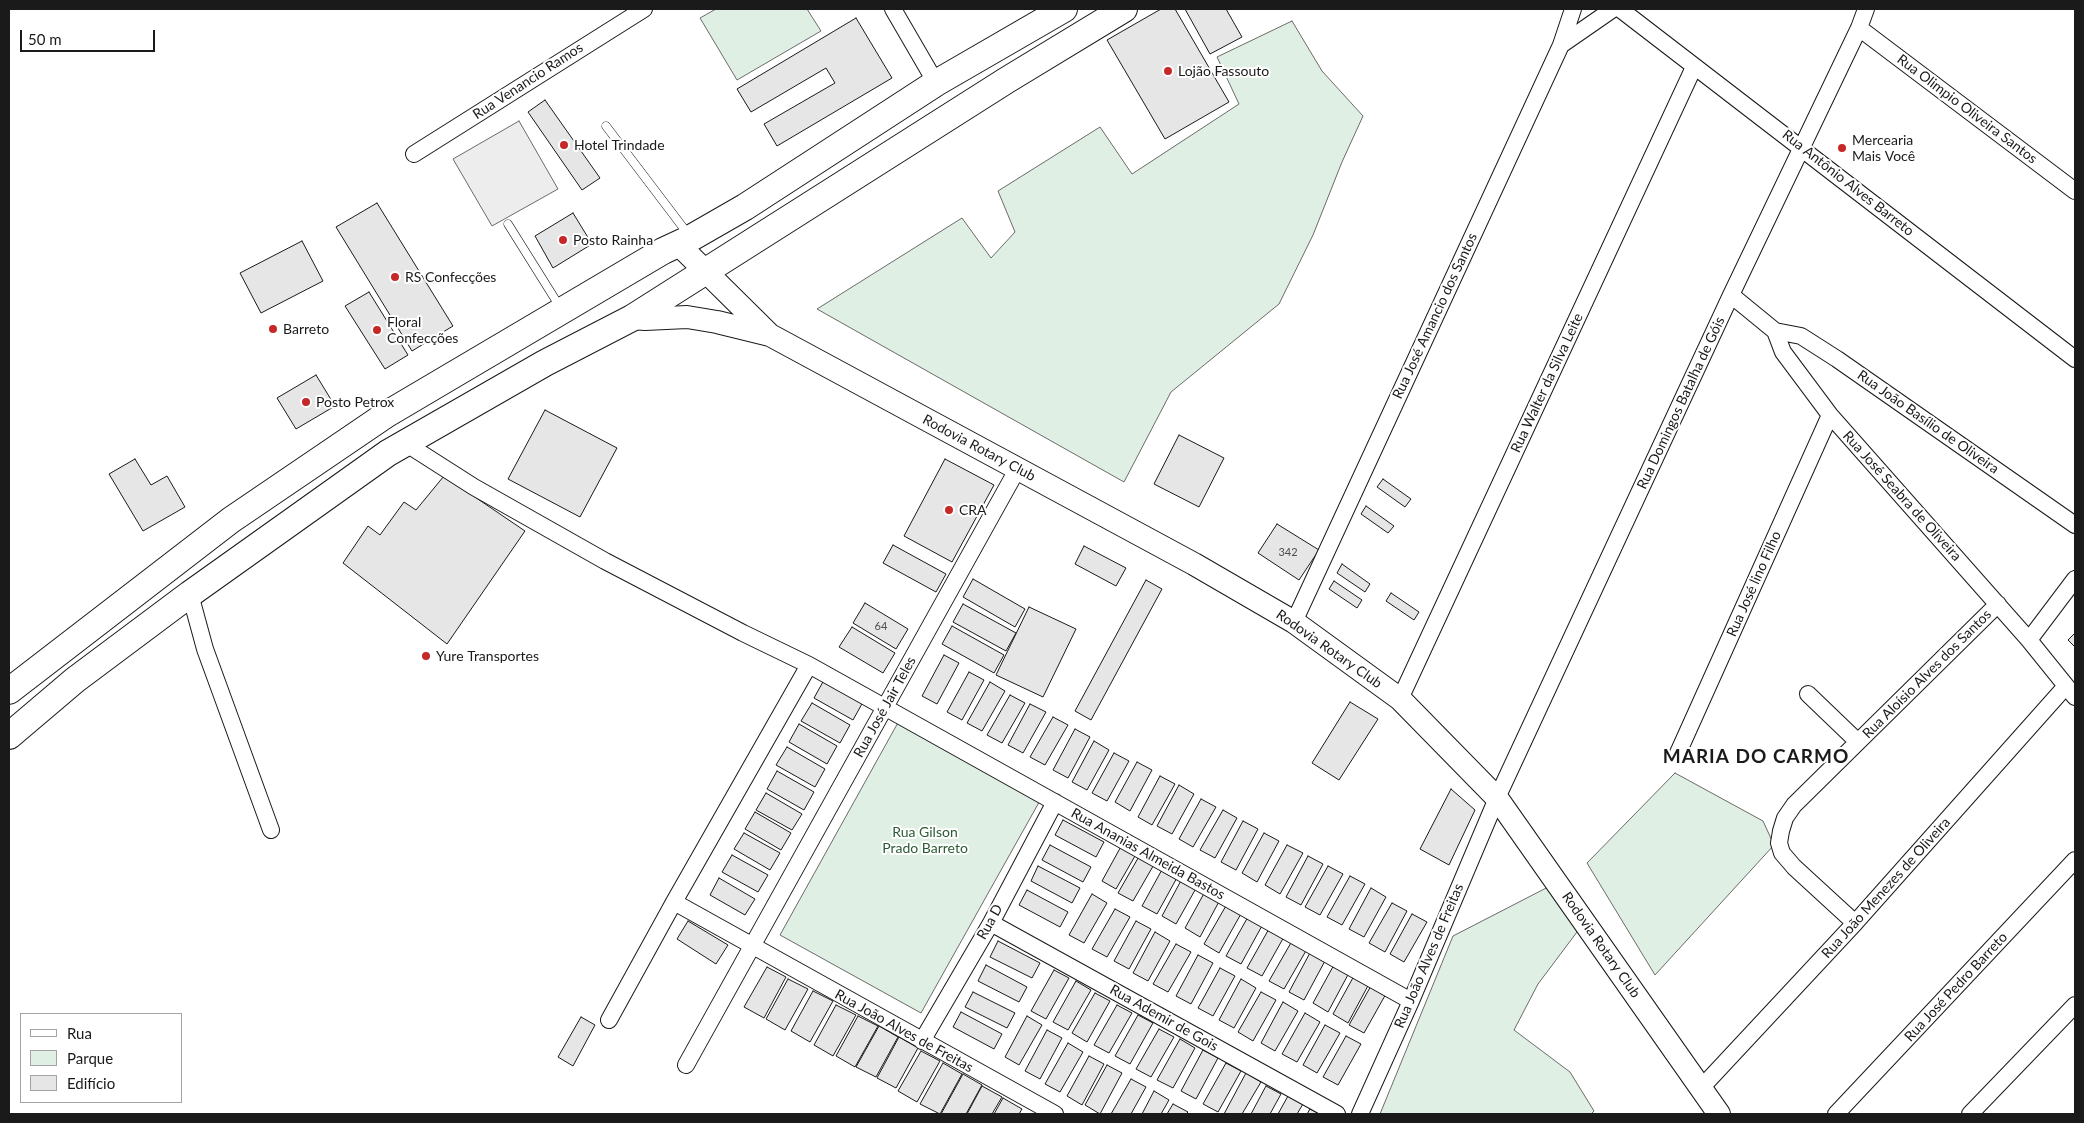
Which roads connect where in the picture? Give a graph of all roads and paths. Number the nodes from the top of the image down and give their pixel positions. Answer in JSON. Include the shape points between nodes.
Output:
{"nodes":[{"id":1,"x":644,"y":9,"type":"edge"},
{"id":2,"x":893,"y":9,"type":"edge"},
{"id":3,"x":1064,"y":9,"type":"edge"},
{"id":4,"x":1124,"y":9,"type":"edge"},
{"id":5,"x":1573,"y":9,"type":"edge"},
{"id":6,"x":1613,"y":9,"type":"edge"},
{"id":7,"x":1620,"y":9,"type":"edge"},
{"id":8,"x":1866,"y":9,"type":"edge"},
{"id":9,"x":1859,"y":28,"type":"junction"},
{"id":10,"x":1561,"y":44,"type":"junction"},
{"id":11,"x":986,"y":53,"type":"junction"},
{"id":12,"x":1694,"y":67,"type":"junction"},
{"id":13,"x":1007,"y":80,"type":"junction"},
{"id":14,"x":936,"y":83,"type":"junction"},
{"id":15,"x":606,"y":126,"type":"dead end"},
{"id":16,"x":1801,"y":147,"type":"junction"},
{"id":17,"x":414,"y":154,"type":"dead end"},
{"id":18,"x":2075,"y":191,"type":"edge"},
{"id":19,"x":508,"y":224,"type":"dead end"},
{"id":20,"x":685,"y":241,"type":"junction"},
{"id":21,"x":705,"y":271,"type":"junction"},
{"id":22,"x":1731,"y":295,"type":"junction"},
{"id":23,"x":562,"y":310,"type":"junction"},
{"id":24,"x":632,"y":318,"type":"junction"},
{"id":25,"x":1775,"y":331,"type":"junction"},
{"id":26,"x":770,"y":335,"type":"junction"},
{"id":27,"x":2075,"y":359,"type":"edge"},
{"id":28,"x":402,"y":405,"type":"junction"},
{"id":29,"x":1830,"y":415,"type":"junction"},
{"id":30,"x":413,"y":439,"type":"junction"},
{"id":31,"x":1018,"y":468,"type":"junction"},
{"id":32,"x":2075,"y":525,"type":"edge"},
{"id":33,"x":2075,"y":579,"type":"edge"},
{"id":34,"x":190,"y":594,"type":"junction"},
{"id":35,"x":1998,"y":604,"type":"junction"},
{"id":36,"x":1294,"y":622,"type":"junction"},
{"id":37,"x":2029,"y":640,"type":"junction"},
{"id":38,"x":809,"y":665,"type":"junction"},
{"id":39,"x":9,"y":691,"type":"edge"},
{"id":40,"x":2071,"y":692,"type":"edge"},
{"id":41,"x":1808,"y":694,"type":"dead end"},
{"id":42,"x":1400,"y":699,"type":"junction"},
{"id":43,"x":885,"y":707,"type":"junction"},
{"id":44,"x":9,"y":736,"type":"edge"},
{"id":45,"x":1858,"y":742,"type":"junction"},
{"id":46,"x":1678,"y":753,"type":"dead end"},
{"id":47,"x":1497,"y":798,"type":"junction"},
{"id":48,"x":1055,"y":802,"type":"junction"},
{"id":49,"x":271,"y":830,"type":"dead end"},
{"id":50,"x":2075,"y":860,"type":"edge"},
{"id":51,"x":674,"y":902,"type":"junction"},
{"id":52,"x":991,"y":922,"type":"junction"},
{"id":53,"x":1855,"y":924,"type":"junction"},
{"id":54,"x":753,"y":946,"type":"junction"},
{"id":55,"x":1411,"y":1001,"type":"junction"},
{"id":56,"x":2075,"y":1005,"type":"edge"},
{"id":57,"x":609,"y":1020,"type":"dead end"},
{"id":58,"x":922,"y":1041,"type":"junction"},
{"id":59,"x":686,"y":1065,"type":"dead end"},
{"id":60,"x":1702,"y":1087,"type":"junction"},
{"id":61,"x":1055,"y":1114,"type":"edge"},
{"id":62,"x":1337,"y":1114,"type":"edge"},
{"id":63,"x":1360,"y":1114,"type":"edge"},
{"id":64,"x":1719,"y":1114,"type":"edge"},
{"id":65,"x":1836,"y":1114,"type":"edge"},
{"id":66,"x":1970,"y":1114,"type":"edge"}],
"edges":[{"from":1,"to":17,"type":"street","name":"Rua Venancio Ramos"},
{"from":2,"to":14,"type":"street"},
{"from":3,"to":11,"type":"main road"},
{"from":4,"to":13,"type":"main road"},
{"from":5,"to":10,"type":"street","name":"Rua José Amancio dos Santos"},
{"from":6,"to":10,"type":"street"},
{"from":7,"to":12,"type":"street","name":"Rua Antônio Alves Barreto"},
{"from":8,"to":9,"type":"street","name":"Rua Domingos Batalha de Góis"},
{"from":9,"to":16,"type":"street","name":"Rua Domingos Batalha de Góis"},
{"from":9,"to":18,"type":"street","name":"Rua Olimpio Oliveira Santos"},
{"from":10,"to":36,"type":"street","name":"Rua José Amancio dos Santos"},
{"from":11,"to":13,"type":"main road"},
{"from":11,"to":14,"type":"main road"},
{"from":12,"to":16,"type":"street","name":"Rua Antônio Alves Barreto"},
{"from":12,"to":42,"type":"street","name":"Rua Walter da Silva Leite"},
{"from":13,"to":21,"type":"main road"},
{"from":14,"to":20,"type":"main road","via":[[745,207]]},
{"from":15,"to":20,"type":"lane"},
{"from":16,"to":22,"type":"street","name":"Rua Domingos Batalha de Góis"},
{"from":16,"to":27,"type":"street","name":"Rua Antônio Alves Barreto"},
{"from":19,"to":23,"type":"lane"},
{"from":20,"to":21,"type":"main road"},
{"from":20,"to":23,"type":"main road"},
{"from":21,"to":24,"type":"main road"},
{"from":21,"to":26,"type":"main road"},
{"from":22,"to":25,"type":"street","name":"Rua José Seabra de Oliveira"},
{"from":22,"to":47,"type":"street","name":"Rua Domingos Batalha de Góis"},
{"from":23,"to":28,"type":"main road"},
{"from":24,"to":26,"type":"main road","via":[[687,317]]},
{"from":24,"to":30,"type":"main road","via":[[545,363]]},
{"from":25,"to":29,"type":"street","name":"Rua José Seabra de Oliveira","via":[[1783,352]]},
{"from":25,"to":32,"type":"street","name":"Rua João Basílio de Oliveira","via":[[1801,336],[1837,359]]},
{"from":26,"to":31,"type":"main road","name":"Rodovia Rotary Club"},
{"from":28,"to":30,"type":"main road"},
{"from":28,"to":39,"type":"main road","via":[[231,520]]},
{"from":29,"to":35,"type":"street","name":"Rua José Seabra de Oliveira"},
{"from":29,"to":46,"type":"street","name":"Rua José lino Filho"},
{"from":30,"to":34,"type":"main road","via":[[388,453]]},
{"from":30,"to":38,"type":"street","name":"Rua Ananias Almeida Bastos","via":[[474,487],[605,561]]},
{"from":31,"to":36,"type":"main road","name":"Rodovia Rotary Club"},
{"from":31,"to":43,"type":"street","name":"Rua José Jair Teles"},
{"from":33,"to":37,"type":"street"},
{"from":34,"to":44,"type":"main road","via":[[75,680]]},
{"from":34,"to":49,"type":"street","via":[[205,649]]},
{"from":35,"to":37,"type":"street","name":"Rua José Seabra de Oliveira"},
{"from":35,"to":45,"type":"street","name":"Rua Aloísio Alves dos Santos"},
{"from":36,"to":42,"type":"main road","name":"Rodovia Rotary Club"},
{"from":37,"to":40,"type":"street","name":"Rua José Seabra de Oliveira"},
{"from":38,"to":43,"type":"street","name":"Rua Ananias Almeida Bastos"},
{"from":38,"to":51,"type":"street"},
{"from":40,"to":53,"type":"street","name":"Rua João Menezes de Oliveira"},
{"from":41,"to":45,"type":"street"},
{"from":42,"to":47,"type":"main road","name":"Rodovia Rotary Club"},
{"from":43,"to":48,"type":"street","name":"Rua Ananias Almeida Bastos"},
{"from":43,"to":54,"type":"street","name":"Rua José Jair Teles"},
{"from":45,"to":53,"type":"street","name":"Rua Aloísio Alves dos Santos","via":[[1794,805],[1785,818],[1779,843],[1782,853],[1794,867]]},
{"from":47,"to":55,"type":"street","name":"Rua João Alves de Freitas"},
{"from":47,"to":60,"type":"main road","name":"Rodovia Rotary Club"},
{"from":48,"to":52,"type":"street","name":"Rua D"},
{"from":48,"to":55,"type":"street","name":"Rua Ananias Almeida Bastos"},
{"from":50,"to":65,"type":"street","name":"Rua José Pedro Barreto"},
{"from":51,"to":54,"type":"street","name":"Rua João Alves de Freitas"},
{"from":51,"to":57,"type":"street"},
{"from":52,"to":58,"type":"street","name":"Rua D"},
{"from":52,"to":62,"type":"street","name":"Rua Ademir de Gois"},
{"from":53,"to":60,"type":"street","name":"Rua João Menezes de Oliveira"},
{"from":54,"to":58,"type":"street","name":"Rua João Alves de Freitas"},
{"from":54,"to":59,"type":"street","name":"Rua José Jair Teles"},
{"from":55,"to":63,"type":"street","name":"Rua João Alves de Freitas"},
{"from":56,"to":66,"type":"street"},
{"from":58,"to":61,"type":"street","name":"Rua João Alves de Freitas"},
{"from":60,"to":64,"type":"main road","name":"Rodovia Rotary Club"}]}
